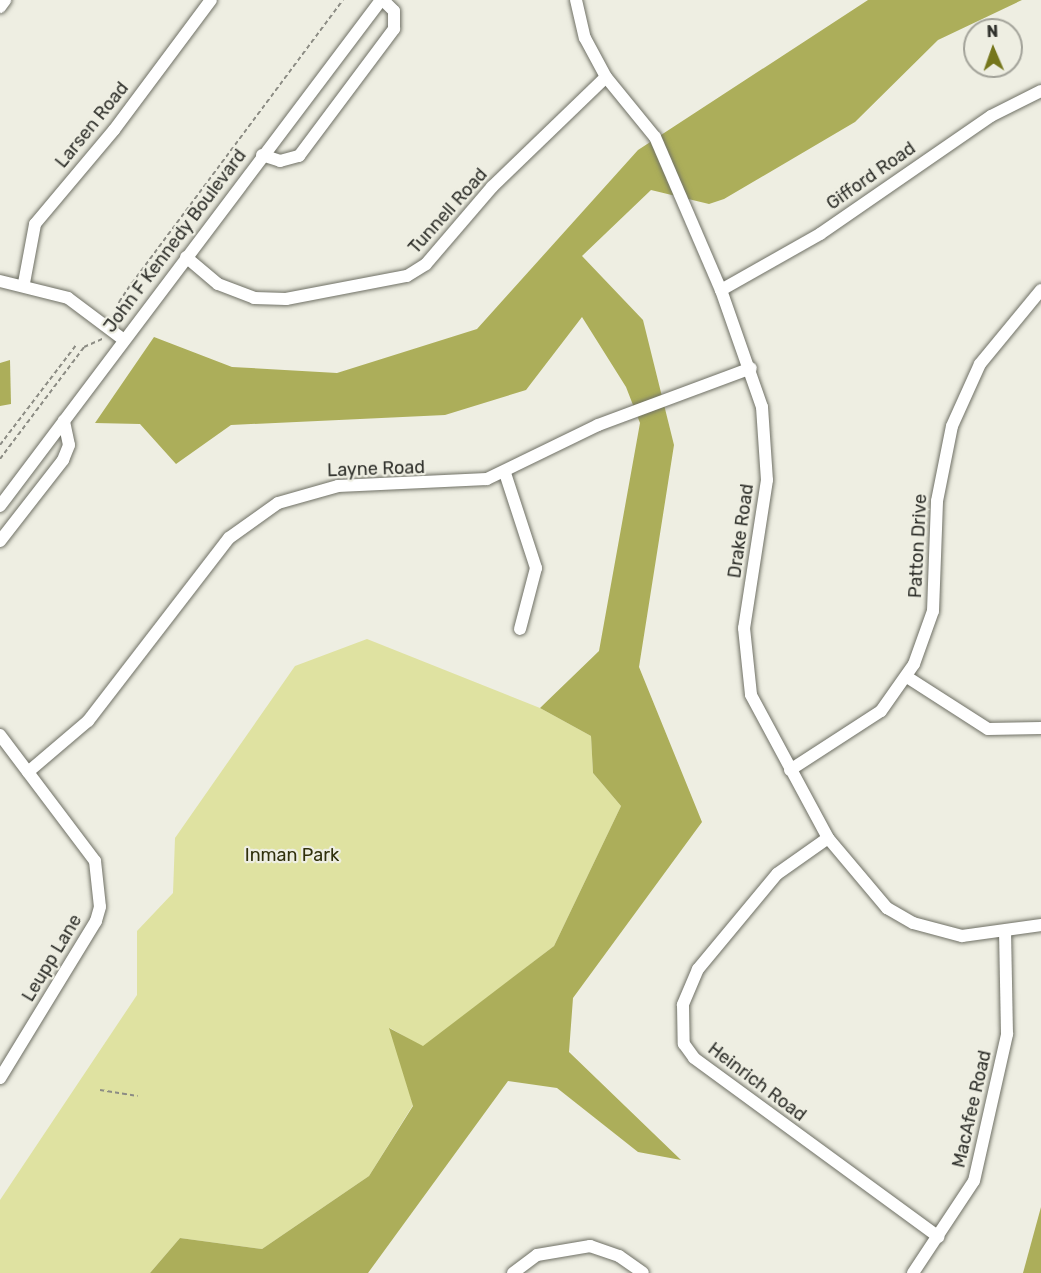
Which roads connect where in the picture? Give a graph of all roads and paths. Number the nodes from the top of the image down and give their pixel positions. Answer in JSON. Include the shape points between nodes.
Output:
{"nodes":[{"id":1,"x":6,"y":0,"type":"edge"},
{"id":2,"x":211,"y":0,"type":"edge"},
{"id":3,"x":343,"y":0,"type":"edge"},
{"id":4,"x":382,"y":0,"type":"edge"},
{"id":5,"x":576,"y":0,"type":"edge"},
{"id":6,"x":0,"y":8,"type":"edge"},
{"id":7,"x":606,"y":77,"type":"junction"},
{"id":8,"x":1041,"y":91,"type":"edge"},
{"id":9,"x":262,"y":155,"type":"junction"},
{"id":10,"x":186,"y":257,"type":"junction"},
{"id":11,"x":0,"y":281,"type":"edge"},
{"id":12,"x":24,"y":283,"type":"junction"},
{"id":13,"x":721,"y":290,"type":"junction"},
{"id":14,"x":1041,"y":290,"type":"edge"},
{"id":15,"x":119,"y":318,"type":"dead end"},
{"id":16,"x":105,"y":338,"type":"dead end"},
{"id":17,"x":124,"y":340,"type":"junction"},
{"id":18,"x":77,"y":344,"type":"dead end"},
{"id":19,"x":751,"y":368,"type":"junction"},
{"id":20,"x":64,"y":421,"type":"junction"},
{"id":21,"x":0,"y":445,"type":"edge"},
{"id":22,"x":0,"y":459,"type":"edge"},
{"id":23,"x":506,"y":473,"type":"junction"},
{"id":24,"x":5,"y":489,"type":"edge"},
{"id":25,"x":0,"y":506,"type":"edge"},
{"id":26,"x":0,"y":541,"type":"edge"},
{"id":27,"x":520,"y":630,"type":"dead end"},
{"id":28,"x":907,"y":677,"type":"junction"},
{"id":29,"x":1041,"y":728,"type":"edge"},
{"id":30,"x":0,"y":735,"type":"edge"},
{"id":31,"x":790,"y":770,"type":"junction"},
{"id":32,"x":28,"y":772,"type":"junction"},
{"id":33,"x":828,"y":838,"type":"junction"},
{"id":34,"x":1041,"y":925,"type":"edge"},
{"id":35,"x":1005,"y":934,"type":"junction"},
{"id":36,"x":0,"y":1078,"type":"edge"},
{"id":37,"x":100,"y":1090,"type":"dead end"},
{"id":38,"x":138,"y":1095,"type":"dead end"},
{"id":39,"x":939,"y":1237,"type":"junction"},
{"id":40,"x":513,"y":1273,"type":"edge"},
{"id":41,"x":643,"y":1273,"type":"edge"},
{"id":42,"x":913,"y":1273,"type":"edge"}],
"edges":[{"from":1,"to":6,"type":"street"},
{"from":2,"to":12,"type":"street","name":"Larsen Road","via":[[114,130],[35,224]]},
{"from":3,"to":15,"type":"path","via":[[132,283],[119,302]]},
{"from":4,"to":9,"type":"street","name":"John F Kennedy Boulevard"},
{"from":4,"to":9,"type":"street","via":[[394,11],[394,29],[299,156],[280,160]]},
{"from":5,"to":7,"type":"street","name":"Drake Road","via":[[585,38]]},
{"from":7,"to":10,"type":"street","name":"Tunnell Road","via":[[492,187],[426,264],[407,276],[286,298],[254,298],[218,284]]},
{"from":7,"to":13,"type":"street","name":"Drake Road","via":[[655,137]]},
{"from":8,"to":13,"type":"street","name":"Gifford Road","via":[[991,116],[820,234]]},
{"from":9,"to":10,"type":"street","name":"John F Kennedy Boulevard"},
{"from":10,"to":17,"type":"street","name":"John F Kennedy Boulevard"},
{"from":11,"to":12,"type":"street"},
{"from":12,"to":17,"type":"street","via":[[68,298]]},
{"from":13,"to":19,"type":"street","name":"Drake Road"},
{"from":14,"to":28,"type":"street","name":"Patton Drive","via":[[980,364],[952,426],[937,501],[933,611]]},
{"from":16,"to":22,"type":"path","via":[[84,347]]},
{"from":17,"to":20,"type":"street","name":"John F Kennedy Boulevard"},
{"from":18,"to":21,"type":"path"},
{"from":19,"to":23,"type":"street","name":"Layne Road","via":[[598,425]]},
{"from":19,"to":31,"type":"street","name":"Drake Road","via":[[768,457],[744,641],[751,695]]},
{"from":20,"to":24,"type":"street","name":"John F Kennedy Boulevard"},
{"from":20,"to":26,"type":"street","via":[[69,445],[63,460]]},
{"from":23,"to":27,"type":"street","via":[[536,568]]},
{"from":23,"to":32,"type":"street","name":"Layne Road","via":[[450,485],[338,486],[287,500],[245,524],[193,580],[88,721]]},
{"from":24,"to":25,"type":"street","name":"John F Kennedy Boulevard"},
{"from":28,"to":29,"type":"street","via":[[988,729]]},
{"from":28,"to":31,"type":"street","name":"Patton Drive","via":[[881,711]]},
{"from":30,"to":32,"type":"street","name":"Leupp Lane"},
{"from":31,"to":33,"type":"street","name":"Drake Road"},
{"from":32,"to":36,"type":"street","name":"Leupp Lane","via":[[95,861],[100,907],[96,921]]},
{"from":33,"to":35,"type":"street","name":"Drake Road","via":[[863,885],[913,923],[962,936]]},
{"from":33,"to":39,"type":"street","name":"Heinrich Road","via":[[777,874],[698,969],[683,1005],[684,1044],[694,1058]]},
{"from":34,"to":35,"type":"street","name":"Drake Road"},
{"from":35,"to":39,"type":"street","name":"MacAfee Road","via":[[1007,1034],[988,1124],[974,1181]]},
{"from":37,"to":38,"type":"path"},
{"from":39,"to":42,"type":"street","name":"MacAfee Road"},
{"from":40,"to":41,"type":"street","via":[[537,1255],[590,1246],[619,1256]]}]}
